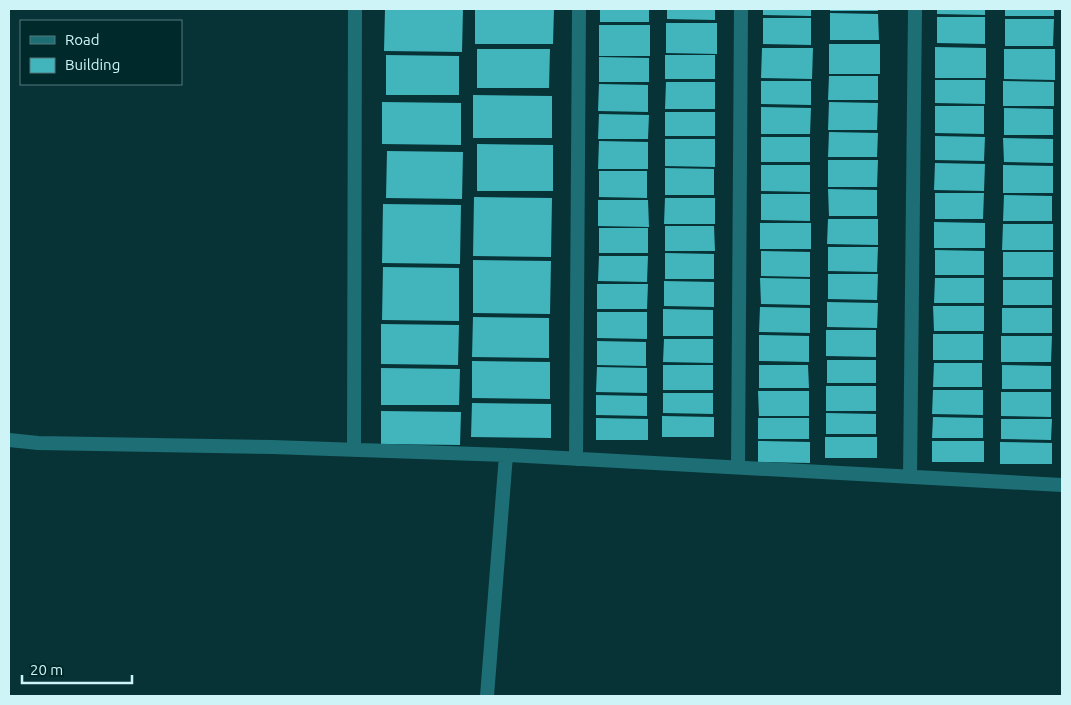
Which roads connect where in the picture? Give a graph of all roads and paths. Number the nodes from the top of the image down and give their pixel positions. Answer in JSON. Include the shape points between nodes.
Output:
{"nodes":[{"id":1,"x":355,"y":9,"type":"edge"},
{"id":2,"x":579,"y":9,"type":"edge"},
{"id":3,"x":741,"y":9,"type":"edge"},
{"id":4,"x":915,"y":9,"type":"edge"},
{"id":5,"x":9,"y":440,"type":"edge"},
{"id":6,"x":354,"y":450,"type":"junction"},
{"id":7,"x":506,"y":455,"type":"junction"},
{"id":8,"x":576,"y":459,"type":"junction"},
{"id":9,"x":738,"y":467,"type":"junction"},
{"id":10,"x":910,"y":477,"type":"junction"},
{"id":11,"x":1062,"y":485,"type":"edge"},
{"id":12,"x":487,"y":696,"type":"edge"}],
"edges":[{"from":1,"to":6,"type":"street"},
{"from":2,"to":8,"type":"street"},
{"from":3,"to":9,"type":"street"},
{"from":4,"to":10,"type":"street"},
{"from":5,"to":6,"type":"street"},
{"from":6,"to":7,"type":"street"},
{"from":7,"to":8,"type":"street"},
{"from":7,"to":12,"type":"street"},
{"from":8,"to":9,"type":"street"},
{"from":9,"to":10,"type":"street"},
{"from":10,"to":11,"type":"street"}]}
